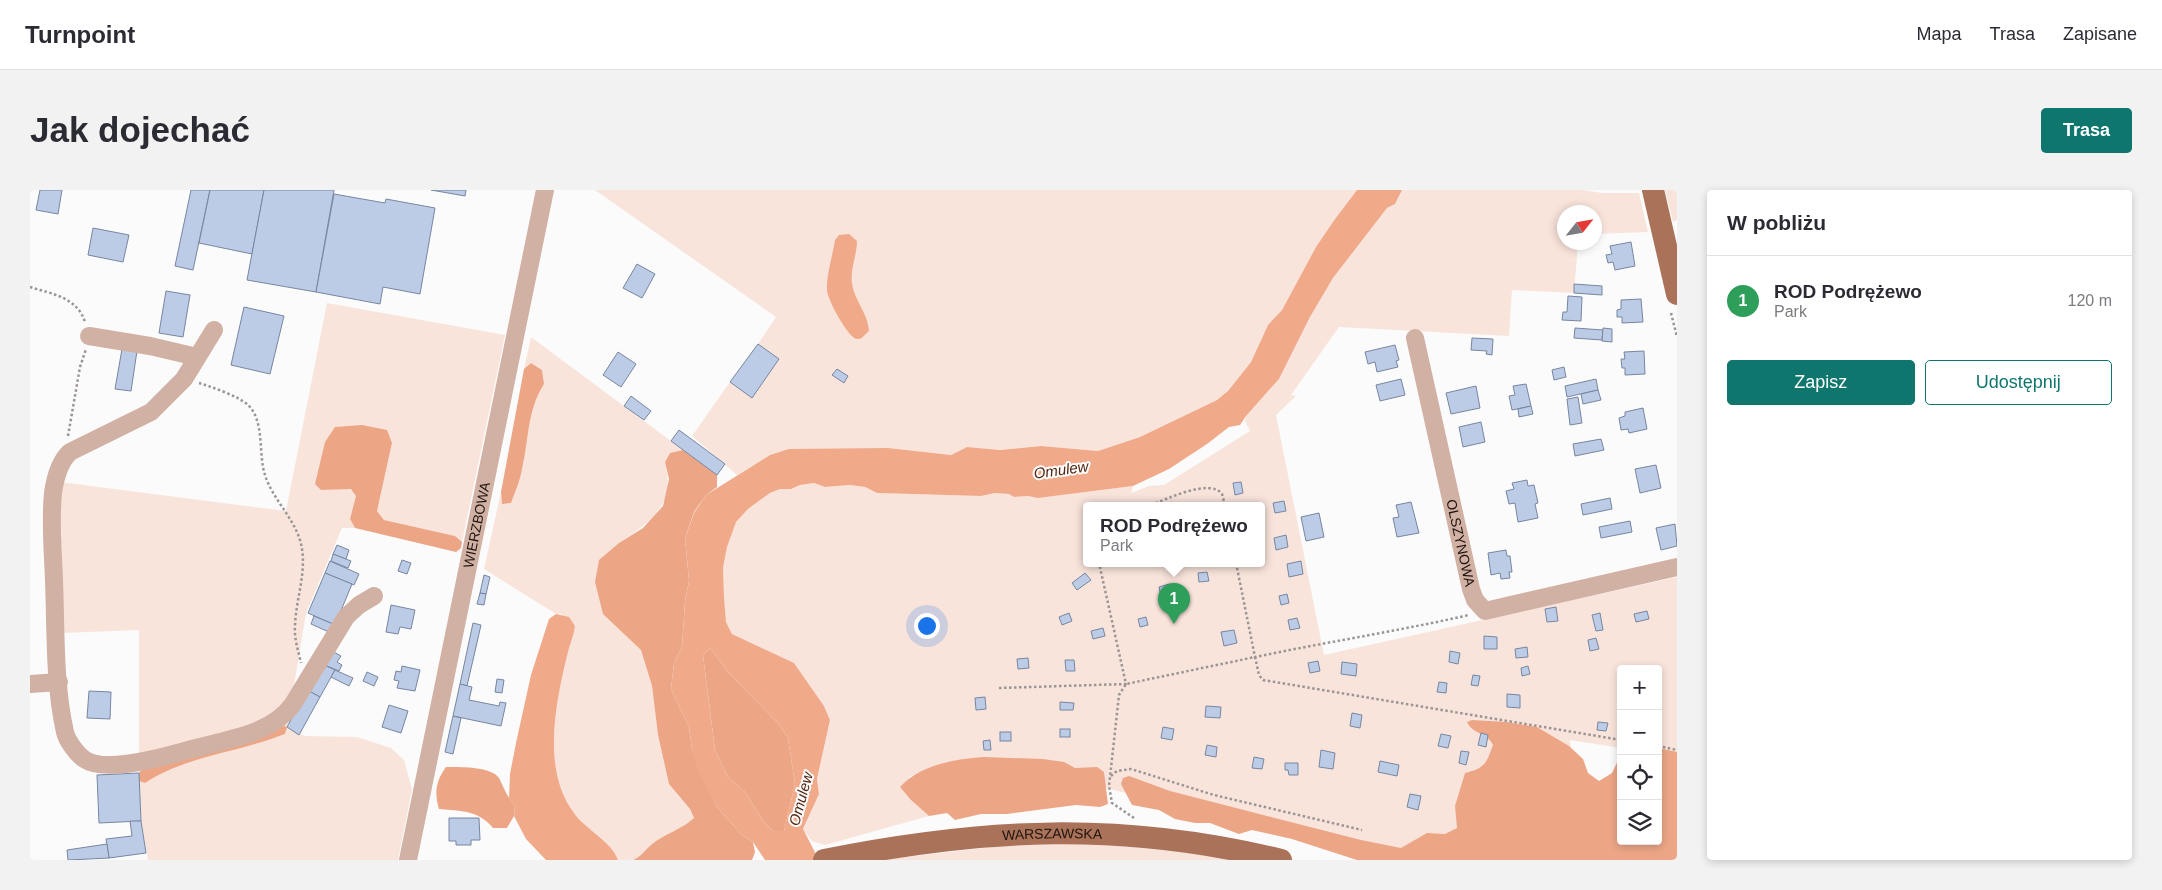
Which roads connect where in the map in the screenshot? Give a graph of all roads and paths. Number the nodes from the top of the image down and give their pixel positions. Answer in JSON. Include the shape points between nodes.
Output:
{"nodes":[{"id":1,"x":545,"y":190,"type":"edge"},
{"id":2,"x":1653,"y":190,"type":"edge"},
{"id":3,"x":30,"y":287,"type":"edge"},
{"id":4,"x":1674,"y":303,"type":"edge"},
{"id":5,"x":214,"y":330,"type":"dead end"},
{"id":6,"x":89,"y":336,"type":"junction"},
{"id":7,"x":1677,"y":337,"type":"edge"},
{"id":8,"x":1415,"y":338,"type":"dead end"},
{"id":9,"x":197,"y":357,"type":"junction"},
{"id":10,"x":184,"y":378,"type":"junction"},
{"id":11,"x":64,"y":458,"type":"junction"},
{"id":12,"x":1160,"y":502,"type":"edge"},
{"id":13,"x":1224,"y":502,"type":"edge"},
{"id":14,"x":1100,"y":567,"type":"edge"},
{"id":15,"x":1237,"y":567,"type":"edge"},
{"id":16,"x":1677,"y":567,"type":"edge"},
{"id":17,"x":374,"y":596,"type":"dead end"},
{"id":18,"x":1486,"y":611,"type":"junction"},
{"id":19,"x":1255,"y":657,"type":"junction"},
{"id":20,"x":59,"y":682,"type":"junction"},
{"id":21,"x":30,"y":684,"type":"edge"},
{"id":22,"x":306,"y":684,"type":"junction"},
{"id":23,"x":1126,"y":684,"type":"junction"},
{"id":24,"x":999,"y":688,"type":"dead end"},
{"id":25,"x":1617,"y":739,"type":"edge"},
{"id":26,"x":1662,"y":747,"type":"edge"},
{"id":27,"x":1677,"y":750,"type":"edge"},
{"id":28,"x":1110,"y":777,"type":"junction"},
{"id":29,"x":1362,"y":830,"type":"dead end"},
{"id":30,"x":1140,"y":836,"type":"junction"},
{"id":31,"x":830,"y":859,"type":"edge"},
{"id":32,"x":408,"y":860,"type":"edge"},
{"id":33,"x":1281,"y":860,"type":"edge"}],
"edges":[{"from":1,"to":32,"type":"street","name":"WIERZBOWA"},
{"from":2,"to":4,"type":"main road"},
{"from":3,"to":6,"type":"path","via":[[71,301],[82,312]]},
{"from":4,"to":7,"type":"path"},
{"from":5,"to":9,"type":"street"},
{"from":6,"to":9,"type":"street"},
{"from":6,"to":11,"type":"path","via":[[80,367]]},
{"from":8,"to":18,"type":"street","name":"OLSZYNOWA","via":[[1471,589],[1475,600]]},
{"from":9,"to":10,"type":"street"},
{"from":10,"to":11,"type":"street","via":[[151,412]]},
{"from":10,"to":22,"type":"path","via":[[239,400],[256,418],[265,475],[299,537],[302,550],[295,626]]},
{"from":11,"to":20,"type":"street","via":[[52,508]]},
{"from":12,"to":13,"type":"path","via":[[1200,488],[1214,487],[1219,489]]},
{"from":14,"to":23,"type":"path"},
{"from":15,"to":19,"type":"path"},
{"from":16,"to":18,"type":"street"},
{"from":17,"to":22,"type":"street","via":[[346,616]]},
{"from":18,"to":19,"type":"path"},
{"from":19,"to":23,"type":"path"},
{"from":19,"to":25,"type":"path","via":[[1258,675],[1263,680]]},
{"from":20,"to":21,"type":"street"},
{"from":20,"to":22,"type":"street","via":[[65,734],[85,760],[97,764],[134,763],[164,757],[267,727],[287,712]]},
{"from":23,"to":24,"type":"path"},
{"from":23,"to":28,"type":"path","via":[[1119,695]]},
{"from":26,"to":27,"type":"path"},
{"from":28,"to":29,"type":"path","via":[[1117,771],[1131,768],[1214,795]]},
{"from":28,"to":30,"type":"path","via":[[1112,803],[1134,818]]},
{"from":30,"to":31,"type":"main road","name":"WARSZAWSKA","via":[[1065,832],[994,835],[928,842]]},
{"from":30,"to":33,"type":"main road","name":"WARSZAWSKA"}]}
